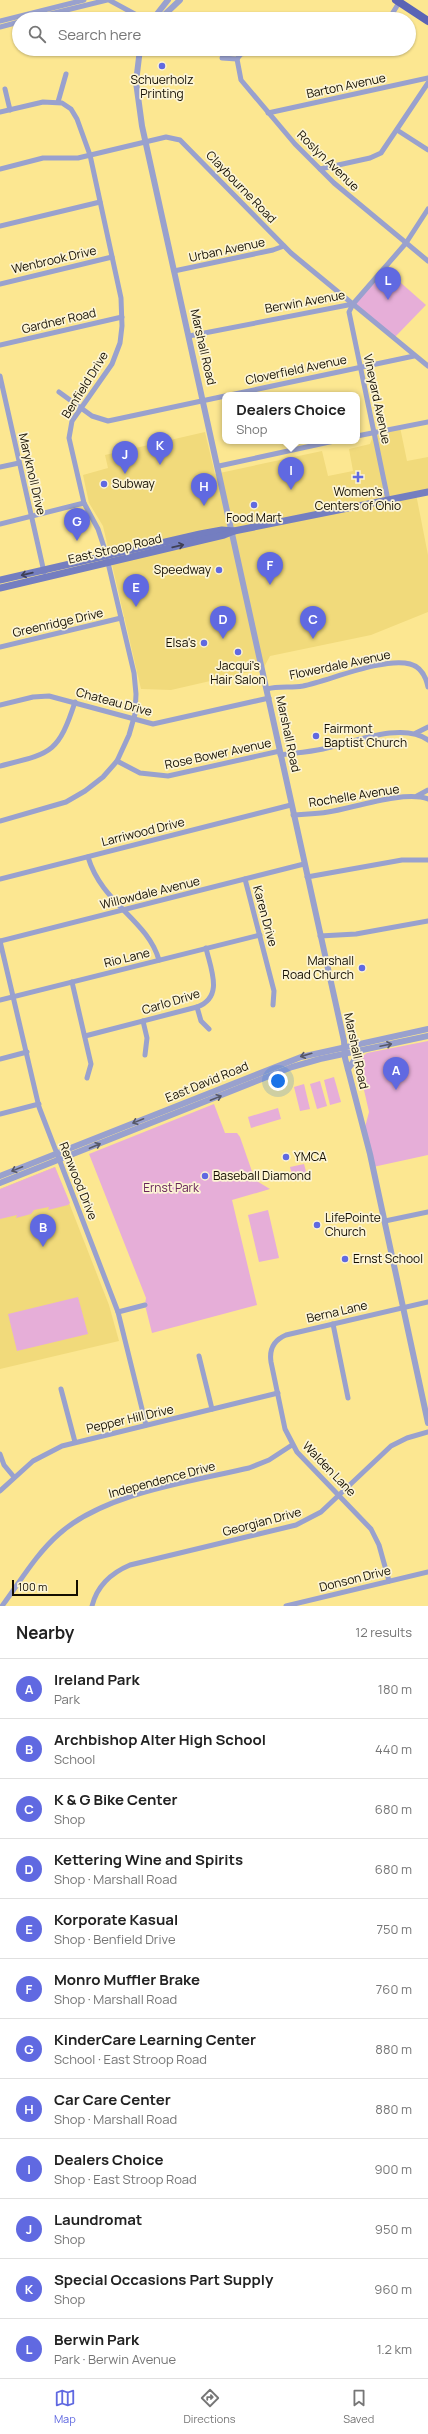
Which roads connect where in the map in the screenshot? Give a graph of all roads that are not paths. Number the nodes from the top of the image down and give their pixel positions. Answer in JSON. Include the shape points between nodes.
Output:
{"nodes":[{"id":1,"x":84,"y":0,"type":"edge"},
{"id":2,"x":108,"y":0,"type":"edge"},
{"id":3,"x":168,"y":0,"type":"edge"},
{"id":4,"x":180,"y":0,"type":"edge"},
{"id":5,"x":398,"y":1,"type":"edge"},
{"id":6,"x":36,"y":12,"type":"edge"},
{"id":7,"x":59,"y":12,"type":"edge"},
{"id":8,"x":131,"y":12,"type":"edge"},
{"id":9,"x":159,"y":12,"type":"edge"},
{"id":10,"x":167,"y":12,"type":"edge"},
{"id":11,"x":392,"y":12,"type":"edge"},
{"id":12,"x":414,"y":12,"type":"edge"},
{"id":13,"x":416,"y":13,"type":"edge"},
{"id":14,"x":12,"y":18,"type":"edge"},
{"id":15,"x":0,"y":21,"type":"edge"},
{"id":16,"x":428,"y":21,"type":"edge"},
{"id":17,"x":12,"y":24,"type":"edge"},
{"id":18,"x":0,"y":27,"type":"edge"},
{"id":19,"x":139,"y":56,"type":"edge"},
{"id":20,"x":239,"y":56,"type":"edge"},
{"id":21,"x":222,"y":58,"type":"dead end"},
{"id":22,"x":237,"y":59,"type":"junction"},
{"id":23,"x":66,"y":74,"type":"dead end"},
{"id":24,"x":428,"y":78,"type":"edge"},
{"id":25,"x":428,"y":83,"type":"edge"},
{"id":26,"x":5,"y":89,"type":"dead end"},
{"id":27,"x":58,"y":102,"type":"junction"},
{"id":28,"x":10,"y":110,"type":"junction"},
{"id":29,"x":0,"y":112,"type":"edge"},
{"id":30,"x":268,"y":113,"type":"junction"},
{"id":31,"x":397,"y":130,"type":"junction"},
{"id":32,"x":146,"y":142,"type":"junction"},
{"id":33,"x":428,"y":150,"type":"edge"},
{"id":34,"x":90,"y":155,"type":"junction"},
{"id":35,"x":0,"y":169,"type":"edge"},
{"id":36,"x":320,"y":169,"type":"junction"},
{"id":37,"x":100,"y":202,"type":"junction"},
{"id":38,"x":428,"y":209,"type":"edge"},
{"id":39,"x":0,"y":226,"type":"edge"},
{"id":40,"x":406,"y":243,"type":"junction"},
{"id":41,"x":284,"y":246,"type":"junction"},
{"id":42,"x":112,"y":257,"type":"junction"},
{"id":43,"x":428,"y":261,"type":"edge"},
{"id":44,"x":174,"y":271,"type":"junction"},
{"id":45,"x":0,"y":284,"type":"edge"},
{"id":46,"x":352,"y":304,"type":"junction"},
{"id":47,"x":122,"y":317,"type":"junction"},
{"id":48,"x":189,"y":336,"type":"junction"},
{"id":49,"x":0,"y":345,"type":"edge"},
{"id":50,"x":414,"y":356,"type":"junction"},
{"id":51,"x":428,"y":366,"type":"edge"},
{"id":52,"x":360,"y":367,"type":"junction"},
{"id":53,"x":0,"y":376,"type":"edge"},
{"id":54,"x":59,"y":392,"type":"dead end"},
{"id":55,"x":244,"y":392,"type":"edge"},
{"id":56,"x":222,"y":397,"type":"edge"},
{"id":57,"x":203,"y":401,"type":"junction"},
{"id":58,"x":6,"y":405,"type":"junction"},
{"id":59,"x":0,"y":406,"type":"edge"},
{"id":60,"x":82,"y":408,"type":"junction"},
{"id":61,"x":428,"y":422,"type":"edge"},
{"id":62,"x":374,"y":433,"type":"junction"},
{"id":63,"x":360,"y":435,"type":"edge"},
{"id":64,"x":320,"y":444,"type":"edge"},
{"id":65,"x":19,"y":463,"type":"junction"},
{"id":66,"x":219,"y":466,"type":"junction"},
{"id":67,"x":0,"y":467,"type":"edge"},
{"id":68,"x":428,"y":492,"type":"edge"},
{"id":69,"x":388,"y":500,"type":"junction"},
{"id":70,"x":84,"y":504,"type":"junction"},
{"id":71,"x":31,"y":516,"type":"junction"},
{"id":72,"x":0,"y":524,"type":"edge"},
{"id":73,"x":234,"y":531,"type":"junction"},
{"id":74,"x":107,"y":559,"type":"junction"},
{"id":75,"x":44,"y":574,"type":"junction"},
{"id":76,"x":0,"y":580,"type":"edge"},
{"id":77,"x":0,"y":588,"type":"edge"},
{"id":78,"x":121,"y":618,"type":"junction"},
{"id":79,"x":0,"y":647,"type":"edge"},
{"id":80,"x":428,"y":687,"type":"edge"},
{"id":81,"x":267,"y":689,"type":"junction"},
{"id":82,"x":269,"y":698,"type":"junction"},
{"id":83,"x":75,"y":702,"type":"junction"},
{"id":84,"x":0,"y":705,"type":"edge"},
{"id":85,"x":134,"y":720,"type":"junction"},
{"id":86,"x":428,"y":727,"type":"edge"},
{"id":87,"x":415,"y":734,"type":"junction"},
{"id":88,"x":428,"y":740,"type":"edge"},
{"id":89,"x":280,"y":753,"type":"junction"},
{"id":90,"x":117,"y":760,"type":"junction"},
{"id":91,"x":0,"y":766,"type":"edge"},
{"id":92,"x":428,"y":790,"type":"edge"},
{"id":93,"x":418,"y":796,"type":"junction"},
{"id":94,"x":428,"y":799,"type":"edge"},
{"id":95,"x":291,"y":805,"type":"junction"},
{"id":96,"x":293,"y":815,"type":"junction"},
{"id":97,"x":0,"y":821,"type":"edge"},
{"id":98,"x":88,"y":857,"type":"junction"},
{"id":99,"x":428,"y":860,"type":"edge"},
{"id":100,"x":304,"y":864,"type":"junction"},
{"id":101,"x":307,"y":878,"type":"junction"},
{"id":102,"x":0,"y":879,"type":"edge"},
{"id":103,"x":245,"y":879,"type":"junction"},
{"id":104,"x":122,"y":910,"type":"junction"},
{"id":105,"x":428,"y":922,"type":"edge"},
{"id":106,"x":260,"y":935,"type":"junction"},
{"id":107,"x":320,"y":936,"type":"junction"},
{"id":108,"x":0,"y":941,"type":"edge"},
{"id":109,"x":206,"y":948,"type":"junction"},
{"id":110,"x":159,"y":960,"type":"junction"},
{"id":111,"x":72,"y":982,"type":"junction"},
{"id":112,"x":14,"y":997,"type":"junction"},
{"id":113,"x":0,"y":1000,"type":"edge"},
{"id":114,"x":272,"y":1005,"type":"dead end"},
{"id":115,"x":197,"y":1008,"type":"junction"},
{"id":116,"x":144,"y":1021,"type":"junction"},
{"id":117,"x":209,"y":1029,"type":"dead end"},
{"id":118,"x":428,"y":1029,"type":"edge"},
{"id":119,"x":85,"y":1036,"type":"junction"},
{"id":120,"x":428,"y":1036,"type":"edge"},
{"id":121,"x":344,"y":1046,"type":"junction"},
{"id":122,"x":364,"y":1049,"type":"junction"},
{"id":123,"x":27,"y":1052,"type":"junction"},
{"id":124,"x":345,"y":1053,"type":"junction"},
{"id":125,"x":145,"y":1055,"type":"dead end"},
{"id":126,"x":0,"y":1059,"type":"edge"},
{"id":127,"x":348,"y":1069,"type":"junction"},
{"id":128,"x":87,"y":1078,"type":"dead end"},
{"id":129,"x":39,"y":1104,"type":"junction"},
{"id":130,"x":174,"y":1107,"type":"junction"},
{"id":131,"x":0,"y":1114,"type":"edge"},
{"id":132,"x":177,"y":1114,"type":"junction"},
{"id":133,"x":57,"y":1157,"type":"junction"},
{"id":134,"x":0,"y":1176,"type":"edge"},
{"id":135,"x":0,"y":1183,"type":"edge"},
{"id":136,"x":428,"y":1212,"type":"edge"},
{"id":137,"x":385,"y":1221,"type":"junction"},
{"id":138,"x":428,"y":1302,"type":"edge"},
{"id":139,"x":144,"y":1305,"type":"dead end"},
{"id":140,"x":404,"y":1307,"type":"junction"},
{"id":141,"x":118,"y":1312,"type":"junction"},
{"id":142,"x":333,"y":1324,"type":"junction"},
{"id":143,"x":277,"y":1340,"type":"joint"},
{"id":144,"x":199,"y":1356,"type":"dead end"},
{"id":145,"x":61,"y":1389,"type":"dead end"},
{"id":146,"x":278,"y":1393,"type":"junction"},
{"id":147,"x":348,"y":1398,"type":"dead end"},
{"id":148,"x":212,"y":1409,"type":"junction"},
{"id":149,"x":428,"y":1423,"type":"edge"},
{"id":150,"x":146,"y":1425,"type":"junction"},
{"id":151,"x":428,"y":1432,"type":"edge"},
{"id":152,"x":75,"y":1442,"type":"junction"},
{"id":153,"x":292,"y":1445,"type":"junction"},
{"id":154,"x":0,"y":1454,"type":"edge"},
{"id":155,"x":14,"y":1478,"type":"junction"},
{"id":156,"x":0,"y":1491,"type":"edge"},
{"id":157,"x":340,"y":1495,"type":"junction"},
{"id":158,"x":428,"y":1572,"type":"edge"},
{"id":159,"x":389,"y":1581,"type":"junction"},
{"id":160,"x":2,"y":1606,"type":"edge"},
{"id":161,"x":92,"y":1606,"type":"edge"},
{"id":162,"x":286,"y":1606,"type":"edge"}],
"edges":[{"from":1,"to":6,"type":"street"},
{"from":2,"to":7,"type":"street"},
{"from":2,"to":8,"type":"street"},
{"from":3,"to":9,"type":"street"},
{"from":4,"to":10,"type":"street"},
{"from":5,"to":11,"type":"street"},
{"from":5,"to":12,"type":"main road"},
{"from":13,"to":16,"type":"main road"},
{"from":14,"to":15,"type":"street"},
{"from":17,"to":18,"type":"street"},
{"from":19,"to":32,"type":"street","name":"Marshall Road","via":[[136,82]]},
{"from":20,"to":22,"type":"street"},
{"from":21,"to":22,"type":"street"},
{"from":22,"to":30,"type":"street","name":"Roslyn Avenue","via":[[241,80]]},
{"from":23,"to":27,"type":"street"},
{"from":24,"to":30,"type":"street","name":"Barton Avenue"},
{"from":25,"to":31,"type":"street"},
{"from":26,"to":28,"type":"street"},
{"from":27,"to":28,"type":"street","via":[[43,102]]},
{"from":27,"to":34,"type":"street","name":"Benfield Drive","via":[[75,114]]},
{"from":28,"to":29,"type":"street"},
{"from":30,"to":36,"type":"street","name":"Roslyn Avenue"},
{"from":31,"to":33,"type":"street"},
{"from":31,"to":36,"type":"street","via":[[384,149],[375,156]]},
{"from":32,"to":34,"type":"street","name":"Claybourne Road"},
{"from":32,"to":41,"type":"street","name":"Claybourne Road","via":[[166,137],[180,140]]},
{"from":32,"to":44,"type":"street","name":"Marshall Road"},
{"from":34,"to":35,"type":"street","name":"Claybourne Road","via":[[43,158]]},
{"from":34,"to":37,"type":"street","name":"Benfield Drive"},
{"from":36,"to":40,"type":"street","name":"Roslyn Avenue"},
{"from":37,"to":39,"type":"street"},
{"from":37,"to":42,"type":"street","name":"Benfield Drive"},
{"from":38,"to":40,"type":"street","name":"Berwin Avenue"},
{"from":40,"to":43,"type":"street","name":"Roslyn Avenue"},
{"from":40,"to":46,"type":"street","name":"Berwin Avenue"},
{"from":41,"to":44,"type":"street","name":"Urban Avenue"},
{"from":41,"to":46,"type":"street","name":"Claybourne Road"},
{"from":42,"to":45,"type":"street","name":"Wenbrook Drive"},
{"from":42,"to":47,"type":"street","name":"Benfield Drive"},
{"from":44,"to":48,"type":"street","name":"Marshall Road"},
{"from":46,"to":48,"type":"street","name":"Berwin Avenue"},
{"from":46,"to":50,"type":"street","name":"Claybourne Road"},
{"from":46,"to":52,"type":"street","name":"Vineyard Avenue","via":[[348,315]]},
{"from":47,"to":49,"type":"street","name":"Gardner Road"},
{"from":47,"to":60,"type":"street","name":"Benfield Drive","via":[[121,335],[115,358]]},
{"from":48,"to":57,"type":"street","name":"Marshall Road"},
{"from":50,"to":51,"type":"street","name":"Claybourne Road"},
{"from":50,"to":52,"type":"street","name":"Cloverfield Avenue"},
{"from":52,"to":55,"type":"street","name":"Cloverfield Avenue"},
{"from":52,"to":62,"type":"street","name":"Vineyard Avenue"},
{"from":53,"to":58,"type":"street","name":"Maryknoll Drive"},
{"from":54,"to":60,"type":"street"},
{"from":56,"to":57,"type":"street"},
{"from":57,"to":60,"type":"street","via":[[108,421],[98,419]]},
{"from":57,"to":66,"type":"street","name":"Marshall Road"},
{"from":58,"to":59,"type":"street"},
{"from":58,"to":65,"type":"street","name":"Maryknoll Drive"},
{"from":60,"to":70,"type":"street","name":"Benfield Drive","via":[[72,421],[69,438]]},
{"from":61,"to":62,"type":"street"},
{"from":62,"to":63,"type":"street"},
{"from":62,"to":69,"type":"street","name":"Vineyard Avenue"},
{"from":64,"to":66,"type":"street"},
{"from":65,"to":67,"type":"street"},
{"from":65,"to":71,"type":"street","name":"Maryknoll Drive"},
{"from":66,"to":73,"type":"street","name":"Marshall Road"},
{"from":68,"to":69,"type":"main road","name":"East Stroop Road"},
{"from":69,"to":73,"type":"main road","name":"East Stroop Road"},
{"from":70,"to":71,"type":"street"},
{"from":70,"to":74,"type":"street","name":"Benfield Drive","via":[[102,539]]},
{"from":71,"to":72,"type":"street"},
{"from":71,"to":75,"type":"street","name":"Maryknoll Drive"},
{"from":73,"to":74,"type":"main road","name":"East Stroop Road","via":[[224,536]]},
{"from":73,"to":81,"type":"street","name":"Marshall Road"},
{"from":74,"to":75,"type":"main road","name":"East Stroop Road"},
{"from":74,"to":78,"type":"street","name":"Benfield Drive"},
{"from":75,"to":76,"type":"main road","name":"East Stroop Road","one_way":true},
{"from":75,"to":77,"type":"main road","name":"East Stroop Road"},
{"from":78,"to":79,"type":"street","name":"Greenridge Drive"},
{"from":78,"to":85,"type":"street","name":"Benfield Drive","via":[[135,683]]},
{"from":80,"to":81,"type":"street","name":"Flowerdale Avenue","via":[[424,675],[417,667],[399,663],[301,686]]},
{"from":81,"to":82,"type":"street","name":"Marshall Road"},
{"from":82,"to":85,"type":"street","name":"Chateau Drive","via":[[160,724],[145,724]]},
{"from":82,"to":89,"type":"street","name":"Marshall Road"},
{"from":83,"to":84,"type":"street","name":"Chateau Drive","via":[[41,696]]},
{"from":83,"to":85,"type":"street","name":"Chateau Drive"},
{"from":83,"to":91,"type":"street","via":[[66,731],[54,748],[36,757]]},
{"from":85,"to":90,"type":"street","name":"Benfield Drive"},
{"from":86,"to":87,"type":"street","name":"Rose Bower Avenue"},
{"from":87,"to":88,"type":"street","name":"Rose Bower Avenue"},
{"from":87,"to":89,"type":"street","name":"Rose Bower Avenue","via":[[382,734],[322,749]]},
{"from":89,"to":90,"type":"street","name":"Rose Bower Avenue","via":[[168,776],[140,772]]},
{"from":89,"to":95,"type":"street","name":"Marshall Road"},
{"from":90,"to":97,"type":"street","name":"Benfield Drive","via":[[103,777],[76,797],[55,807]]},
{"from":92,"to":93,"type":"street","name":"Rochelle Avenue"},
{"from":93,"to":94,"type":"street","name":"Rochelle Avenue"},
{"from":93,"to":96,"type":"street","name":"Rochelle Avenue","via":[[384,800],[328,812]]},
{"from":95,"to":96,"type":"street","name":"Marshall Road"},
{"from":95,"to":98,"type":"street","name":"Larriwood Drive"},
{"from":96,"to":100,"type":"street","name":"Marshall Road"},
{"from":98,"to":102,"type":"street","name":"Larriwood Drive"},
{"from":98,"to":104,"type":"street","via":[[97,881]]},
{"from":99,"to":101,"type":"street","via":[[394,861]]},
{"from":100,"to":101,"type":"street","name":"Marshall Road"},
{"from":100,"to":103,"type":"street","name":"Willowdale Avenue"},
{"from":101,"to":107,"type":"street","name":"Marshall Road"},
{"from":103,"to":104,"type":"street","name":"Willowdale Avenue"},
{"from":103,"to":106,"type":"street","name":"Karen Drive"},
{"from":104,"to":108,"type":"street","name":"Willowdale Avenue"},
{"from":104,"to":110,"type":"street","via":[[152,941]]},
{"from":105,"to":107,"type":"street","via":[[356,934]]},
{"from":106,"to":109,"type":"street","name":"Rio Lane"},
{"from":106,"to":114,"type":"street","name":"Karen Drive","via":[[274,991]]},
{"from":107,"to":121,"type":"street","name":"Marshall Road"},
{"from":108,"to":112,"type":"street","name":"Renwood Drive"},
{"from":109,"to":110,"type":"street","name":"Rio Lane"},
{"from":109,"to":115,"type":"street","name":"Carlo Drive","via":[[214,989],[208,1002]]},
{"from":110,"to":111,"type":"street","name":"Rio Lane"},
{"from":111,"to":112,"type":"street","name":"Rio Lane"},
{"from":111,"to":119,"type":"street"},
{"from":112,"to":113,"type":"street","name":"Rio Lane"},
{"from":112,"to":123,"type":"street","name":"Renwood Drive"},
{"from":115,"to":116,"type":"street","name":"Carlo Drive"},
{"from":115,"to":117,"type":"street","via":[[203,1025]]},
{"from":116,"to":119,"type":"street","name":"Carlo Drive"},
{"from":116,"to":125,"type":"street","via":[[147,1038]]},
{"from":118,"to":121,"type":"street","name":"East David Road"},
{"from":119,"to":128,"type":"street","via":[[91,1064]]},
{"from":122,"to":120,"type":"street","name":"East David Road","one_way":true},
{"from":121,"to":124,"type":"street","name":"Marshall Road"},
{"from":121,"to":130,"type":"street","name":"East David Road","one_way":true,"via":[[296,1058]]},
{"from":122,"to":124,"type":"street","name":"East David Road"},
{"from":122,"to":127,"type":"street","via":[[357,1054]]},
{"from":123,"to":126,"type":"street"},
{"from":123,"to":129,"type":"street","name":"Renwood Drive"},
{"from":124,"to":127,"type":"street","name":"Marshall Road"},
{"from":132,"to":124,"type":"street","name":"East David Road","one_way":true,"via":[[292,1067]]},
{"from":127,"to":137,"type":"street","name":"Marshall Road"},
{"from":129,"to":131,"type":"street"},
{"from":129,"to":133,"type":"street","name":"Renwood Drive"},
{"from":130,"to":132,"type":"street"},
{"from":130,"to":133,"type":"street","name":"East David Road","one_way":true},
{"from":133,"to":132,"type":"street","name":"East David Road","one_way":true},
{"from":133,"to":134,"type":"street","name":"East David Road","one_way":true},
{"from":133,"to":135,"type":"street","name":"East David Road"},
{"from":133,"to":141,"type":"street","name":"Renwood Drive"},
{"from":136,"to":137,"type":"street"},
{"from":137,"to":140,"type":"street","name":"Marshall Road"},
{"from":138,"to":140,"type":"street","name":"Berna Lane"},
{"from":139,"to":141,"type":"street"},
{"from":140,"to":142,"type":"street","name":"Berna Lane"},
{"from":140,"to":149,"type":"street","name":"Marshall Road"},
{"from":141,"to":150,"type":"street","name":"Renwood Drive"},
{"from":142,"to":143,"type":"street","name":"Berna Lane","via":[[286,1335]]},
{"from":142,"to":147,"type":"street"},
{"from":143,"to":146,"type":"street","name":"Walden Lane","via":[[272,1347],[270,1359]]},
{"from":144,"to":148,"type":"street"},
{"from":145,"to":152,"type":"street"},
{"from":146,"to":148,"type":"street","name":"Pepper Hill Drive"},
{"from":146,"to":153,"type":"street","name":"Walden Lane","via":[[285,1429]]},
{"from":148,"to":150,"type":"street","name":"Pepper Hill Drive"},
{"from":150,"to":152,"type":"street","name":"Pepper Hill Drive"},
{"from":151,"to":157,"type":"street","name":"Georgian Drive","via":[[407,1438],[392,1446]]},
{"from":152,"to":155,"type":"street","name":"Pepper Hill Drive","via":[[43,1455]]},
{"from":153,"to":157,"type":"street","name":"Walden Lane"},
{"from":153,"to":160,"type":"street","name":"Independence Drive","via":[[269,1460],[254,1466],[120,1499],[93,1510],[49,1543]]},
{"from":154,"to":155,"type":"street","via":[[4,1465]]},
{"from":155,"to":156,"type":"street","name":"Pepper Hill Drive"},
{"from":157,"to":159,"type":"street","name":"Walden Lane","via":[[365,1520],[376,1536]]},
{"from":157,"to":161,"type":"street","name":"Georgian Drive","via":[[321,1512],[296,1524],[139,1562],[121,1569],[101,1586]]},
{"from":158,"to":159,"type":"street","name":"Donson Drive"},
{"from":159,"to":162,"type":"street","name":"Donson Drive"}]}
